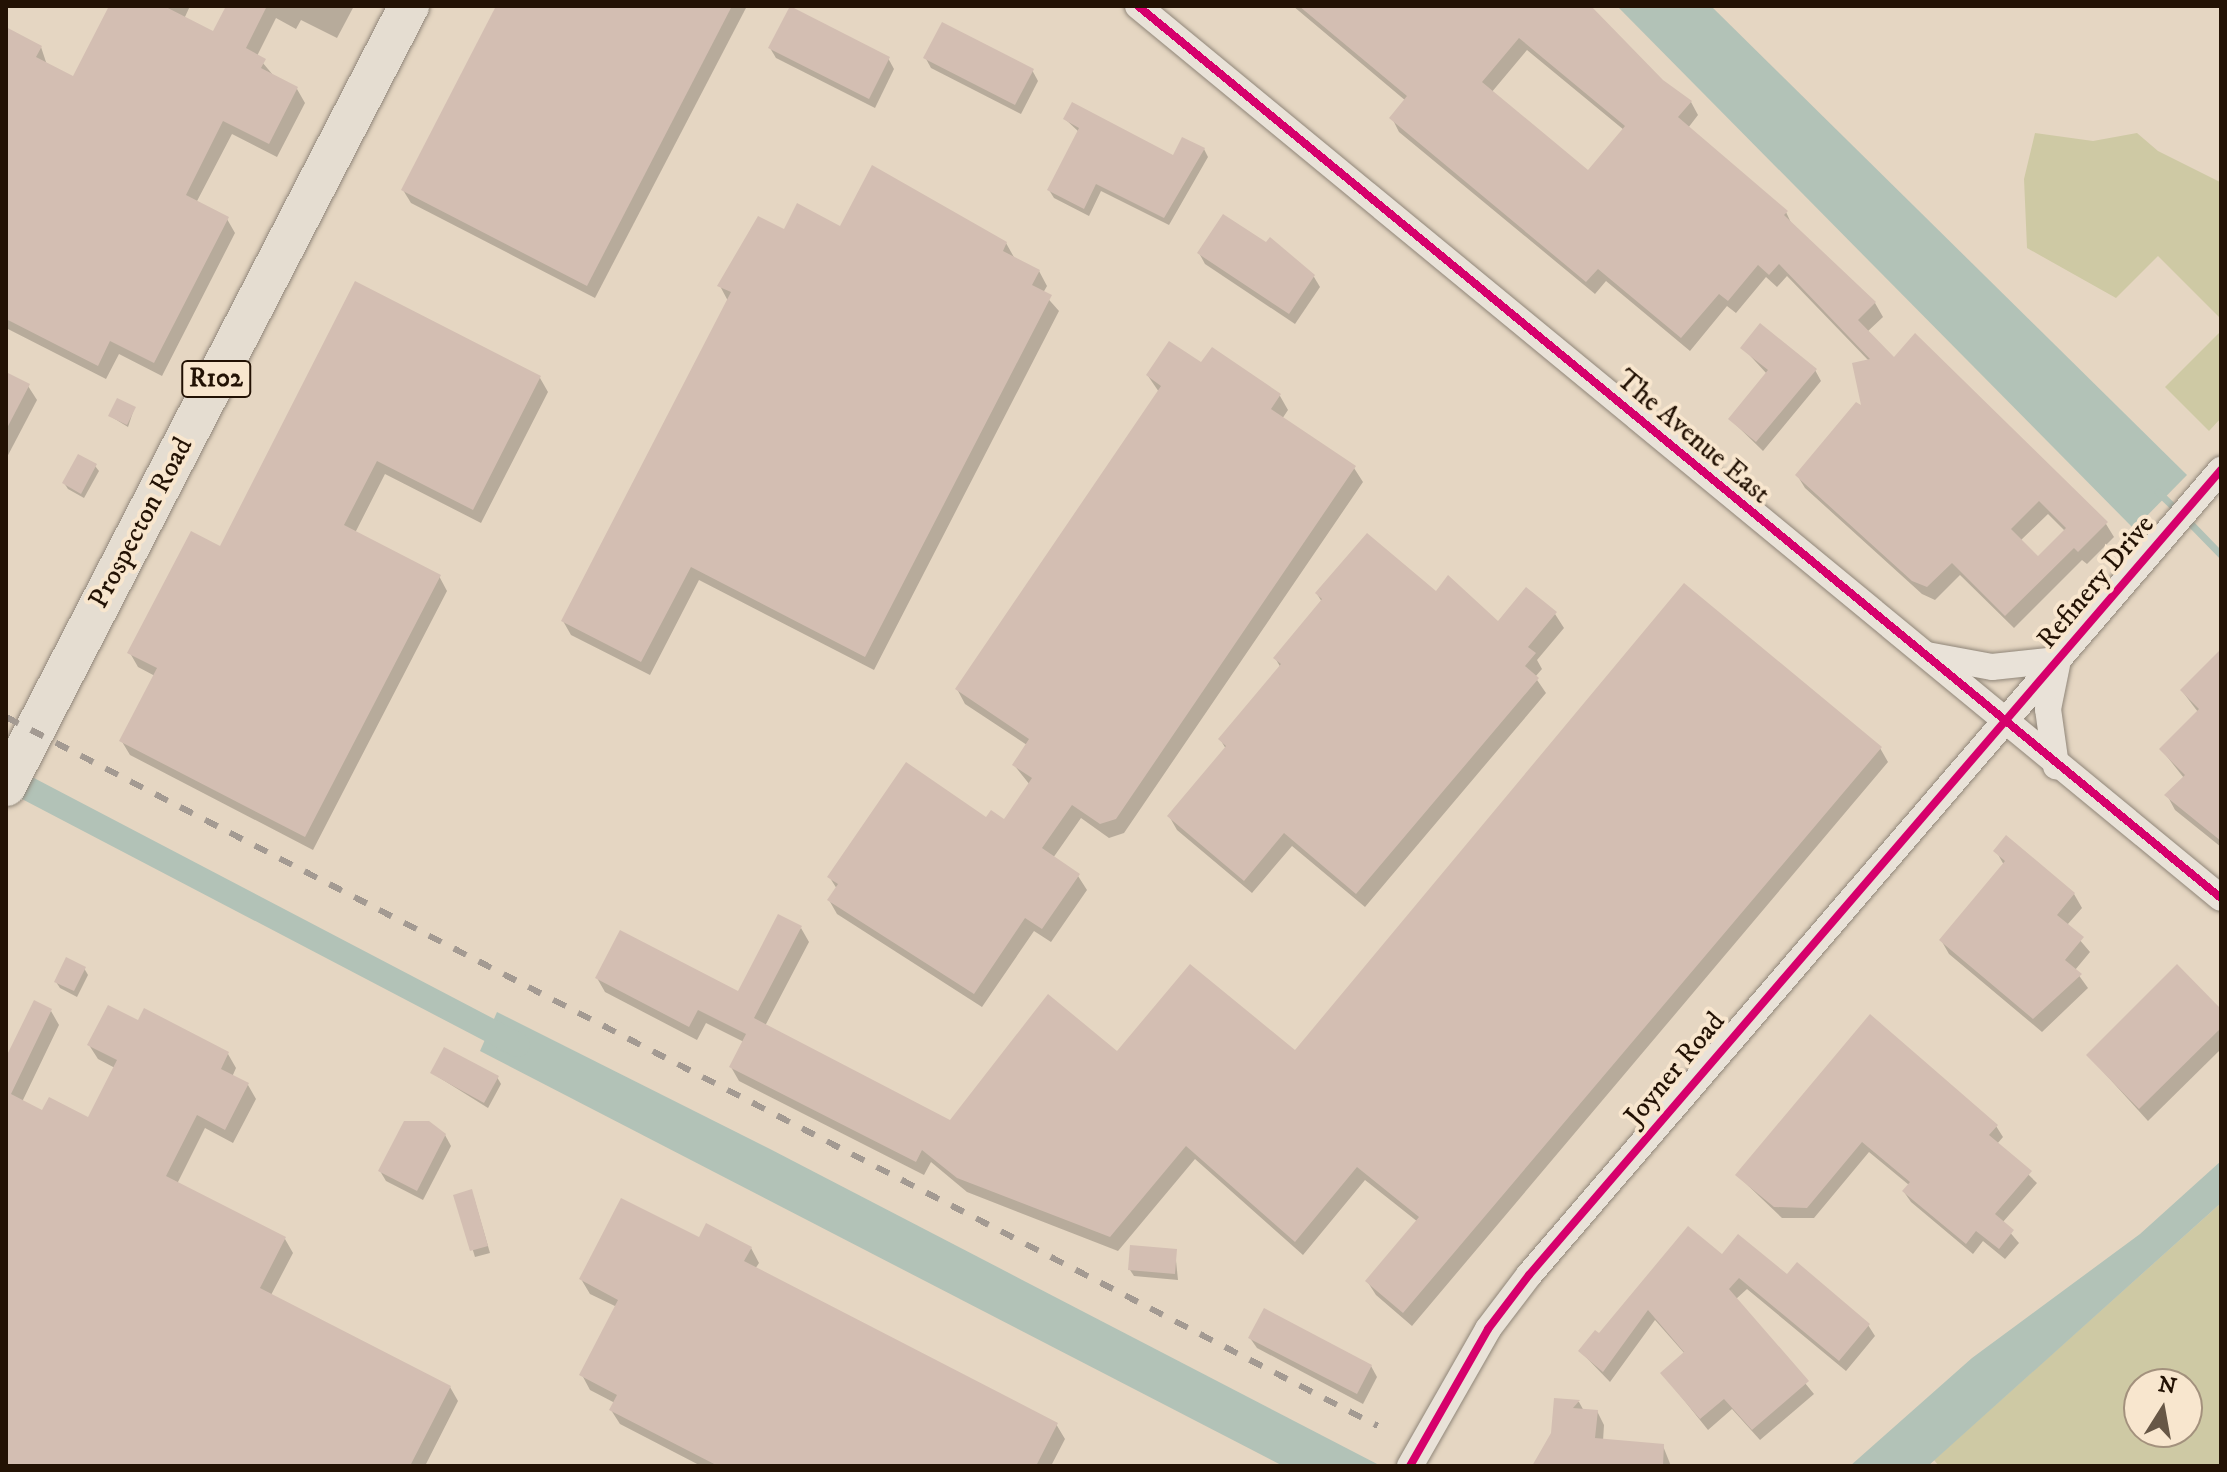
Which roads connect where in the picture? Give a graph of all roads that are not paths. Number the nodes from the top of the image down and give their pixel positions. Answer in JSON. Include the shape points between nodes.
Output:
{"nodes":[{"id":1,"x":409,"y":6,"type":"edge"},
{"id":2,"x":1138,"y":6,"type":"edge"},
{"id":3,"x":2212,"y":479,"type":"edge"},
{"id":4,"x":1919,"y":653,"type":"junction"},
{"id":5,"x":2058,"y":660,"type":"junction"},
{"id":6,"x":2004,"y":723,"type":"junction"},
{"id":7,"x":2056,"y":766,"type":"junction"},
{"id":8,"x":14,"y":768,"type":"edge"},
{"id":9,"x":2221,"y":898,"type":"edge"},
{"id":10,"x":1412,"y":1463,"type":"edge"}],
"edges":[{"from":1,"to":8,"type":"main road","name":"Prospecton Road","number":"R102"},
{"from":2,"to":4,"type":"street","name":"The Avenue East"},
{"from":3,"to":5,"type":"street","name":"Refinery Drive"},
{"from":4,"to":5,"type":"street","via":[[1992,667]]},
{"from":4,"to":6,"type":"street","name":"The Avenue East"},
{"from":5,"to":6,"type":"street","name":"Refinery Drive"},
{"from":5,"to":7,"type":"street","via":[[2048,709]]},
{"from":6,"to":7,"type":"street","name":"The Avenue East"},
{"from":6,"to":10,"type":"street","name":"Joyner Road","via":[[1529,1275],[1488,1329]]},
{"from":7,"to":9,"type":"street","name":"The Avenue East"}]}
